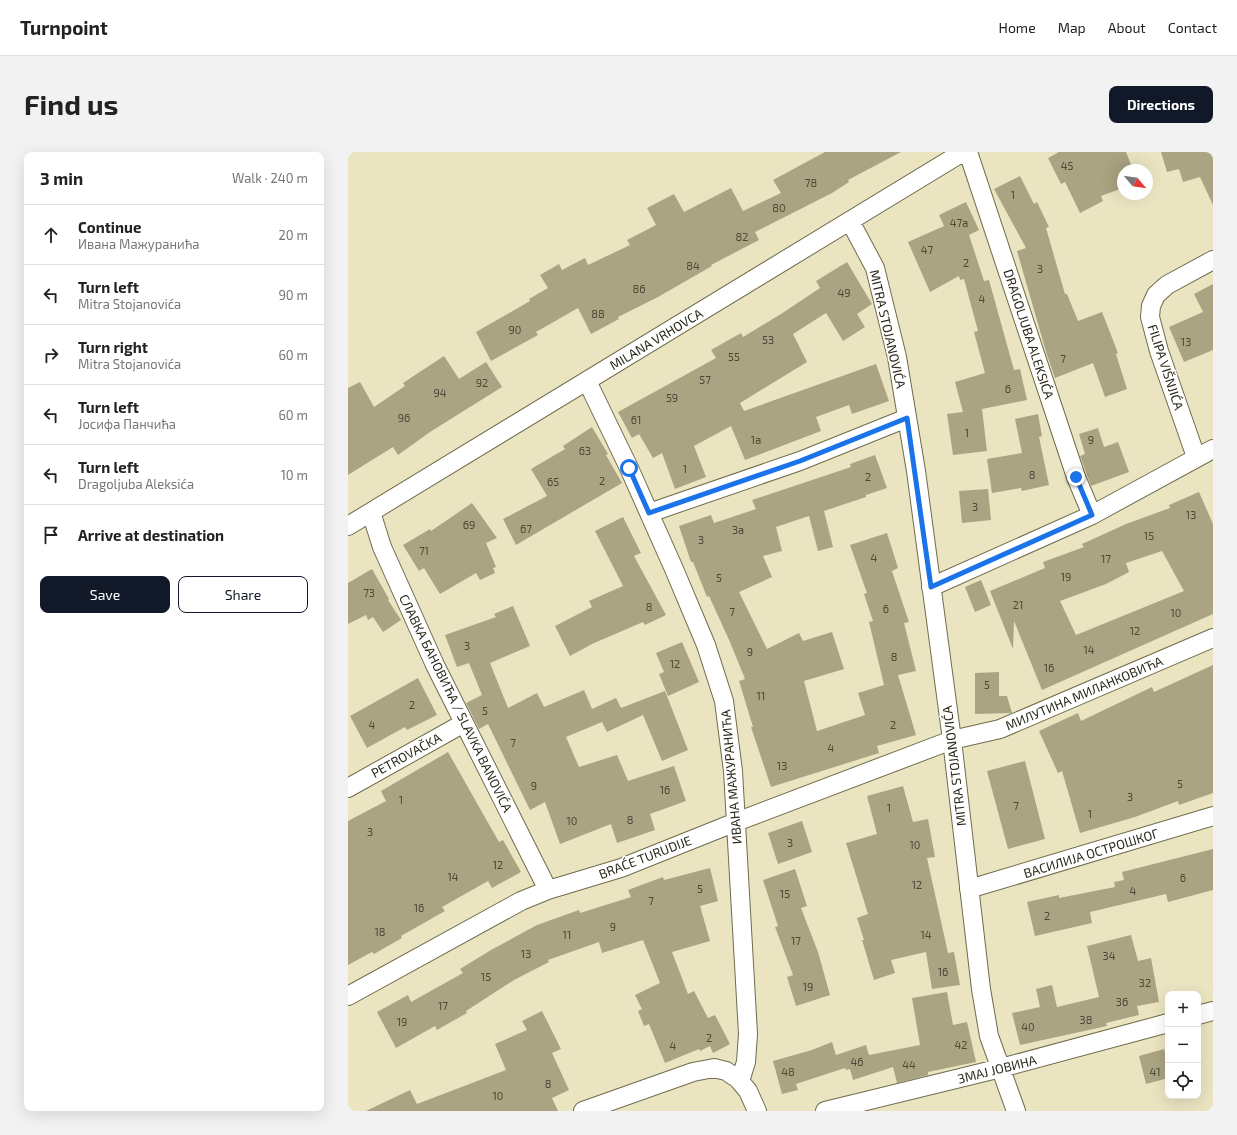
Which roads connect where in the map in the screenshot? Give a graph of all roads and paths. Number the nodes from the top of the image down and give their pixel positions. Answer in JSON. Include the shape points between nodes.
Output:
{"nodes":[{"id":1,"x":963,"y":152,"type":"edge"},
{"id":2,"x":968,"y":152,"type":"edge"},
{"id":3,"x":850,"y":221,"type":"junction"},
{"id":4,"x":1213,"y":260,"type":"edge"},
{"id":5,"x":587,"y":381,"type":"junction"},
{"id":6,"x":907,"y":418,"type":"junction"},
{"id":7,"x":1213,"y":449,"type":"edge"},
{"id":8,"x":1196,"y":457,"type":"junction"},
{"id":9,"x":371,"y":512,"type":"junction"},
{"id":10,"x":649,"y":513,"type":"junction"},
{"id":11,"x":1092,"y":515,"type":"junction"},
{"id":12,"x":348,"y":526,"type":"edge"},
{"id":13,"x":931,"y":587,"type":"junction"},
{"id":14,"x":1213,"y":638,"type":"edge"},
{"id":15,"x":464,"y":723,"type":"junction"},
{"id":16,"x":952,"y":740,"type":"junction"},
{"id":17,"x":348,"y":788,"type":"edge"},
{"id":18,"x":1213,"y":816,"type":"edge"},
{"id":19,"x":736,"y":822,"type":"junction"},
{"id":20,"x":968,"y":889,"type":"junction"},
{"id":21,"x":548,"y":890,"type":"junction"},
{"id":22,"x":348,"y":996,"type":"edge"},
{"id":23,"x":1213,"y":1011,"type":"edge"},
{"id":24,"x":1201,"y":1014,"type":"edge"},
{"id":25,"x":1165,"y":1025,"type":"edge"},
{"id":26,"x":1001,"y":1068,"type":"junction"},
{"id":27,"x":740,"y":1081,"type":"junction"},
{"id":28,"x":758,"y":1110,"type":"edge"},
{"id":29,"x":582,"y":1111,"type":"edge"},
{"id":30,"x":825,"y":1111,"type":"edge"},
{"id":31,"x":1016,"y":1111,"type":"edge"}],
"edges":[{"from":1,"to":3,"type":"street","name":"MILANA VRHOVCA"},
{"from":2,"to":11,"type":"street","name":"DRAGOLJUBA ALEKSIĆA","via":[[1076,477]]},
{"from":3,"to":5,"type":"street","name":"MILANA VRHOVCA"},
{"from":3,"to":6,"type":"street","name":"MITRA STOJANOVIĆA","via":[[875,268],[897,357]]},
{"from":4,"to":8,"type":"street","name":"FILIPA VIŠNJIĆA","via":[[1167,285],[1156,295],[1150,317],[1159,351]]},
{"from":5,"to":9,"type":"street","name":"MILANA VRHOVCA"},
{"from":5,"to":10,"type":"street","name":"ИВАНА МАЖУРАНИЋА"},
{"from":6,"to":10,"type":"street","via":[[800,461]]},
{"from":6,"to":13,"type":"street","name":"MITRA STOJANOVIĆA"},
{"from":7,"to":8,"type":"street"},
{"from":8,"to":11,"type":"street"},
{"from":9,"to":12,"type":"street","name":"MILANA VRHOVCA"},
{"from":9,"to":15,"type":"street","name":"СЛАВКА БАНОВИЋА / SLAVKA BANOVIĆA","via":[[382,547]]},
{"from":10,"to":19,"type":"street","name":"ИВАНА МАЖУРАНИЋА","via":[[706,646],[724,701],[733,771]]},
{"from":11,"to":13,"type":"street"},
{"from":13,"to":16,"type":"street","name":"MITRA STOJANOVIĆA"},
{"from":14,"to":16,"type":"street","name":"МИЛУТИНА МИЛАНКОВИЋА","via":[[1000,728]]},
{"from":15,"to":17,"type":"street","name":"PETROVAČKA"},
{"from":15,"to":21,"type":"street","name":"СЛАВКА БАНОВИЋА / SLAVKA BANOVIĆA"},
{"from":16,"to":19,"type":"street","name":"BRAĆE TURUDIJE"},
{"from":16,"to":20,"type":"street","name":"MITRA STOJANOVIĆA"},
{"from":18,"to":20,"type":"street","name":"ВАСИЛИЈА ОСТРОШКОГ"},
{"from":19,"to":21,"type":"street","name":"BRAĆE TURUDIJE","via":[[621,868]]},
{"from":19,"to":27,"type":"street","name":"ИВАНА МАЖУРАНИЋА","via":[[748,1034],[746,1062]]},
{"from":20,"to":26,"type":"street","name":"MITRA STOJANOVIĆA","via":[[989,1036]]},
{"from":21,"to":22,"type":"street","name":"BRAĆE TURUDIJE","via":[[521,901]]},
{"from":23,"to":24,"type":"street"},
{"from":25,"to":26,"type":"street","name":"ЗМАЈ ЈОВИНА"},
{"from":26,"to":30,"type":"street","name":"ЗМАЈ ЈОВИНА"},
{"from":26,"to":31,"type":"street","name":"MITRA STOJANOVIĆA"},
{"from":27,"to":28,"type":"street"},
{"from":27,"to":29,"type":"street","via":[[714,1068],[693,1072]]}]}
